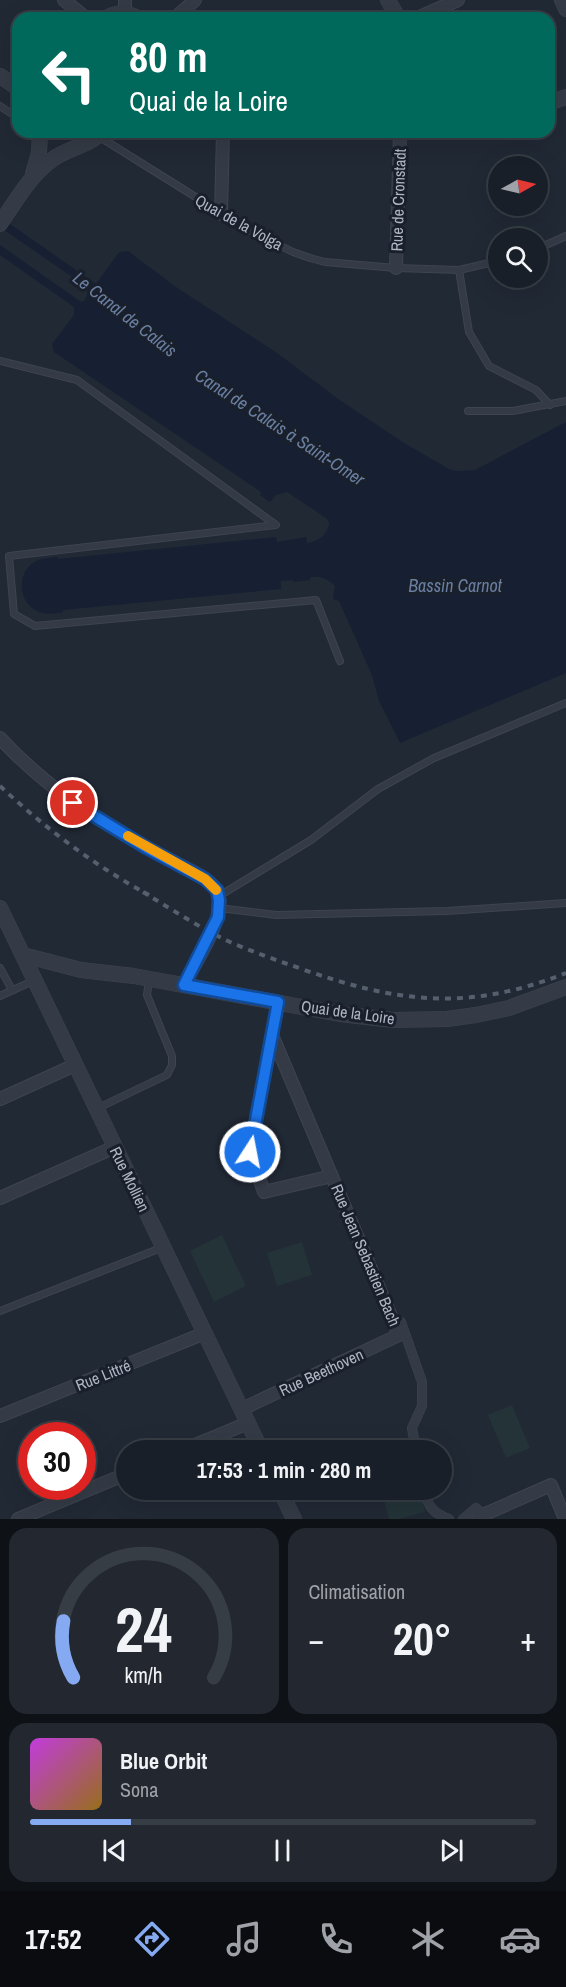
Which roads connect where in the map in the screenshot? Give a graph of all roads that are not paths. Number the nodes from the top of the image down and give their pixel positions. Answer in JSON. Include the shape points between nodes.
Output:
{"nodes":[{"id":1,"x":64,"y":0,"type":"edge"},
{"id":2,"x":195,"y":0,"type":"edge"},
{"id":3,"x":458,"y":0,"type":"edge"},
{"id":4,"x":562,"y":0,"type":"edge"},
{"id":5,"x":566,"y":9,"type":"edge"},
{"id":6,"x":79,"y":12,"type":"edge"},
{"id":7,"x":182,"y":12,"type":"edge"},
{"id":8,"x":431,"y":12,"type":"edge"},
{"id":9,"x":39,"y":138,"type":"edge"},
{"id":10,"x":88,"y":138,"type":"edge"},
{"id":11,"x":105,"y":138,"type":"edge"},
{"id":12,"x":223,"y":138,"type":"edge"},
{"id":13,"x":400,"y":138,"type":"edge"},
{"id":14,"x":29,"y":182,"type":"junction"},
{"id":15,"x":220,"y":214,"type":"junction"},
{"id":16,"x":0,"y":224,"type":"edge"},
{"id":17,"x":566,"y":236,"type":"edge"},
{"id":18,"x":548,"y":244,"type":"edge"},
{"id":19,"x":488,"y":263,"type":"edge"},
{"id":20,"x":396,"y":268,"type":"junction"},
{"id":21,"x":459,"y":270,"type":"junction"},
{"id":22,"x":0,"y":362,"type":"edge"},
{"id":23,"x":566,"y":401,"type":"edge"},
{"id":24,"x":550,"y":405,"type":"junction"},
{"id":25,"x":468,"y":411,"type":"dead end"},
{"id":26,"x":340,"y":662,"type":"dead end"},
{"id":27,"x":566,"y":703,"type":"edge"},
{"id":28,"x":0,"y":738,"type":"edge"},
{"id":29,"x":219,"y":902,"type":"junction"},
{"id":30,"x":566,"y":903,"type":"edge"},
{"id":31,"x":0,"y":908,"type":"edge"},
{"id":32,"x":22,"y":955,"type":"junction"},
{"id":33,"x":0,"y":968,"type":"edge"},
{"id":34,"x":149,"y":978,"type":"junction"},
{"id":35,"x":35,"y":980,"type":"junction"},
{"id":36,"x":184,"y":985,"type":"junction"},
{"id":37,"x":566,"y":987,"type":"edge"},
{"id":38,"x":12,"y":990,"type":"junction"},
{"id":39,"x":0,"y":996,"type":"edge"},
{"id":40,"x":278,"y":1002,"type":"junction"},
{"id":41,"x":272,"y":1035,"type":"junction"},
{"id":42,"x":75,"y":1065,"type":"junction"},
{"id":43,"x":0,"y":1099,"type":"edge"},
{"id":44,"x":96,"y":1109,"type":"junction"},
{"id":45,"x":115,"y":1147,"type":"junction"},
{"id":46,"x":332,"y":1176,"type":"junction"},
{"id":47,"x":0,"y":1198,"type":"edge"},
{"id":48,"x":163,"y":1247,"type":"junction"},
{"id":49,"x":0,"y":1311,"type":"edge"},
{"id":50,"x":397,"y":1329,"type":"junction"},
{"id":51,"x":205,"y":1333,"type":"junction"},
{"id":52,"x":0,"y":1416,"type":"edge"},
{"id":53,"x":245,"y":1416,"type":"junction"},
{"id":54,"x":201,"y":1440,"type":"edge"},
{"id":55,"x":256,"y":1440,"type":"edge"},
{"id":56,"x":414,"y":1440,"type":"edge"},
{"id":57,"x":116,"y":1478,"type":"edge"},
{"id":58,"x":285,"y":1500,"type":"edge"},
{"id":59,"x":427,"y":1500,"type":"edge"},
{"id":60,"x":481,"y":1517,"type":"edge"},
{"id":61,"x":18,"y":1519,"type":"edge"},
{"id":62,"x":294,"y":1519,"type":"edge"},
{"id":63,"x":449,"y":1519,"type":"edge"},
{"id":64,"x":463,"y":1519,"type":"edge"},
{"id":65,"x":565,"y":1519,"type":"edge"}],
"edges":[{"from":1,"to":6,"type":"street"},
{"from":2,"to":7,"type":"street"},
{"from":3,"to":8,"type":"street"},
{"from":4,"to":5,"type":"street"},
{"from":9,"to":14,"type":"street","via":[[39,153]]},
{"from":10,"to":14,"type":"street","via":[[53,158]]},
{"from":11,"to":15,"type":"lane","name":"Quai de la Volga"},
{"from":12,"to":15,"type":"street"},
{"from":13,"to":20,"type":"street","name":"Rue de Cronstadt"},
{"from":14,"to":16,"type":"street"},
{"from":15,"to":20,"type":"lane","name":"Quai de la Volga","via":[[310,258]]},
{"from":17,"to":18,"type":"lane"},
{"from":19,"to":21,"type":"lane","name":"Quai de la Volga"},
{"from":20,"to":21,"type":"lane","name":"Quai de la Volga"},
{"from":21,"to":24,"type":"lane","via":[[469,333],[489,366],[536,390]]},
{"from":22,"to":26,"type":"lane","via":[[77,380],[276,525],[9,556],[14,614],[35,626],[316,600]]},
{"from":23,"to":24,"type":"lane"},
{"from":24,"to":25,"type":"lane","via":[[513,411]]},
{"from":27,"to":29,"type":"lane","via":[[434,758],[378,789]]},
{"from":28,"to":29,"type":"street","via":[[37,775],[73,803],[205,879],[217,890]]},
{"from":29,"to":30,"type":"lane","via":[[276,915],[447,911]]},
{"from":29,"to":36,"type":"street","via":[[211,932]]},
{"from":31,"to":32,"type":"street","name":"Rue Mollien"},
{"from":32,"to":34,"type":"street","name":"Quai de la Loire","via":[[81,970]]},
{"from":32,"to":35,"type":"street","name":"Rue Mollien"},
{"from":33,"to":38,"type":"lane"},
{"from":34,"to":36,"type":"street","name":"Quai de la Loire"},
{"from":34,"to":44,"type":"lane","via":[[147,995],[172,1056],[172,1065],[167,1075]]},
{"from":35,"to":38,"type":"lane"},
{"from":35,"to":42,"type":"street","name":"Rue Mollien"},
{"from":36,"to":40,"type":"street","name":"Quai de la Loire"},
{"from":37,"to":40,"type":"street","name":"Quai de la Loire","via":[[509,1008],[427,1020],[370,1018]]},
{"from":38,"to":39,"type":"lane"},
{"from":40,"to":41,"type":"street","name":"Rue Jean Sebastien Bach"},
{"from":41,"to":46,"type":"street","name":"Rue Jean Sebastien Bach"},
{"from":41,"to":46,"type":"street","name":"Rue Jean Sebastien Bach","via":[[250,1152],[264,1192]]},
{"from":42,"to":43,"type":"street"},
{"from":42,"to":44,"type":"street","name":"Rue Mollien"},
{"from":44,"to":45,"type":"street","name":"Rue Mollien"},
{"from":45,"to":47,"type":"street"},
{"from":45,"to":48,"type":"street","name":"Rue Mollien"},
{"from":46,"to":50,"type":"street","name":"Rue Jean Sebastien Bach"},
{"from":48,"to":49,"type":"lane"},
{"from":48,"to":51,"type":"street","name":"Rue Mollien"},
{"from":50,"to":53,"type":"street","name":"Rue Beethoven"},
{"from":50,"to":56,"type":"street","via":[[401,1322],[422,1382],[422,1406],[412,1428]]},
{"from":51,"to":52,"type":"street","name":"Rue Littré"},
{"from":51,"to":53,"type":"street","name":"Rue Mollien"},
{"from":53,"to":54,"type":"street","name":"Rue Beethoven"},
{"from":53,"to":55,"type":"street","name":"Rue Mollien"},
{"from":57,"to":61,"type":"street"},
{"from":58,"to":62,"type":"street"},
{"from":59,"to":63,"type":"street","via":[[438,1515]]},
{"from":60,"to":64,"type":"street","via":[[476,1508]]},
{"from":60,"to":65,"type":"street","via":[[550,1485]]}]}
